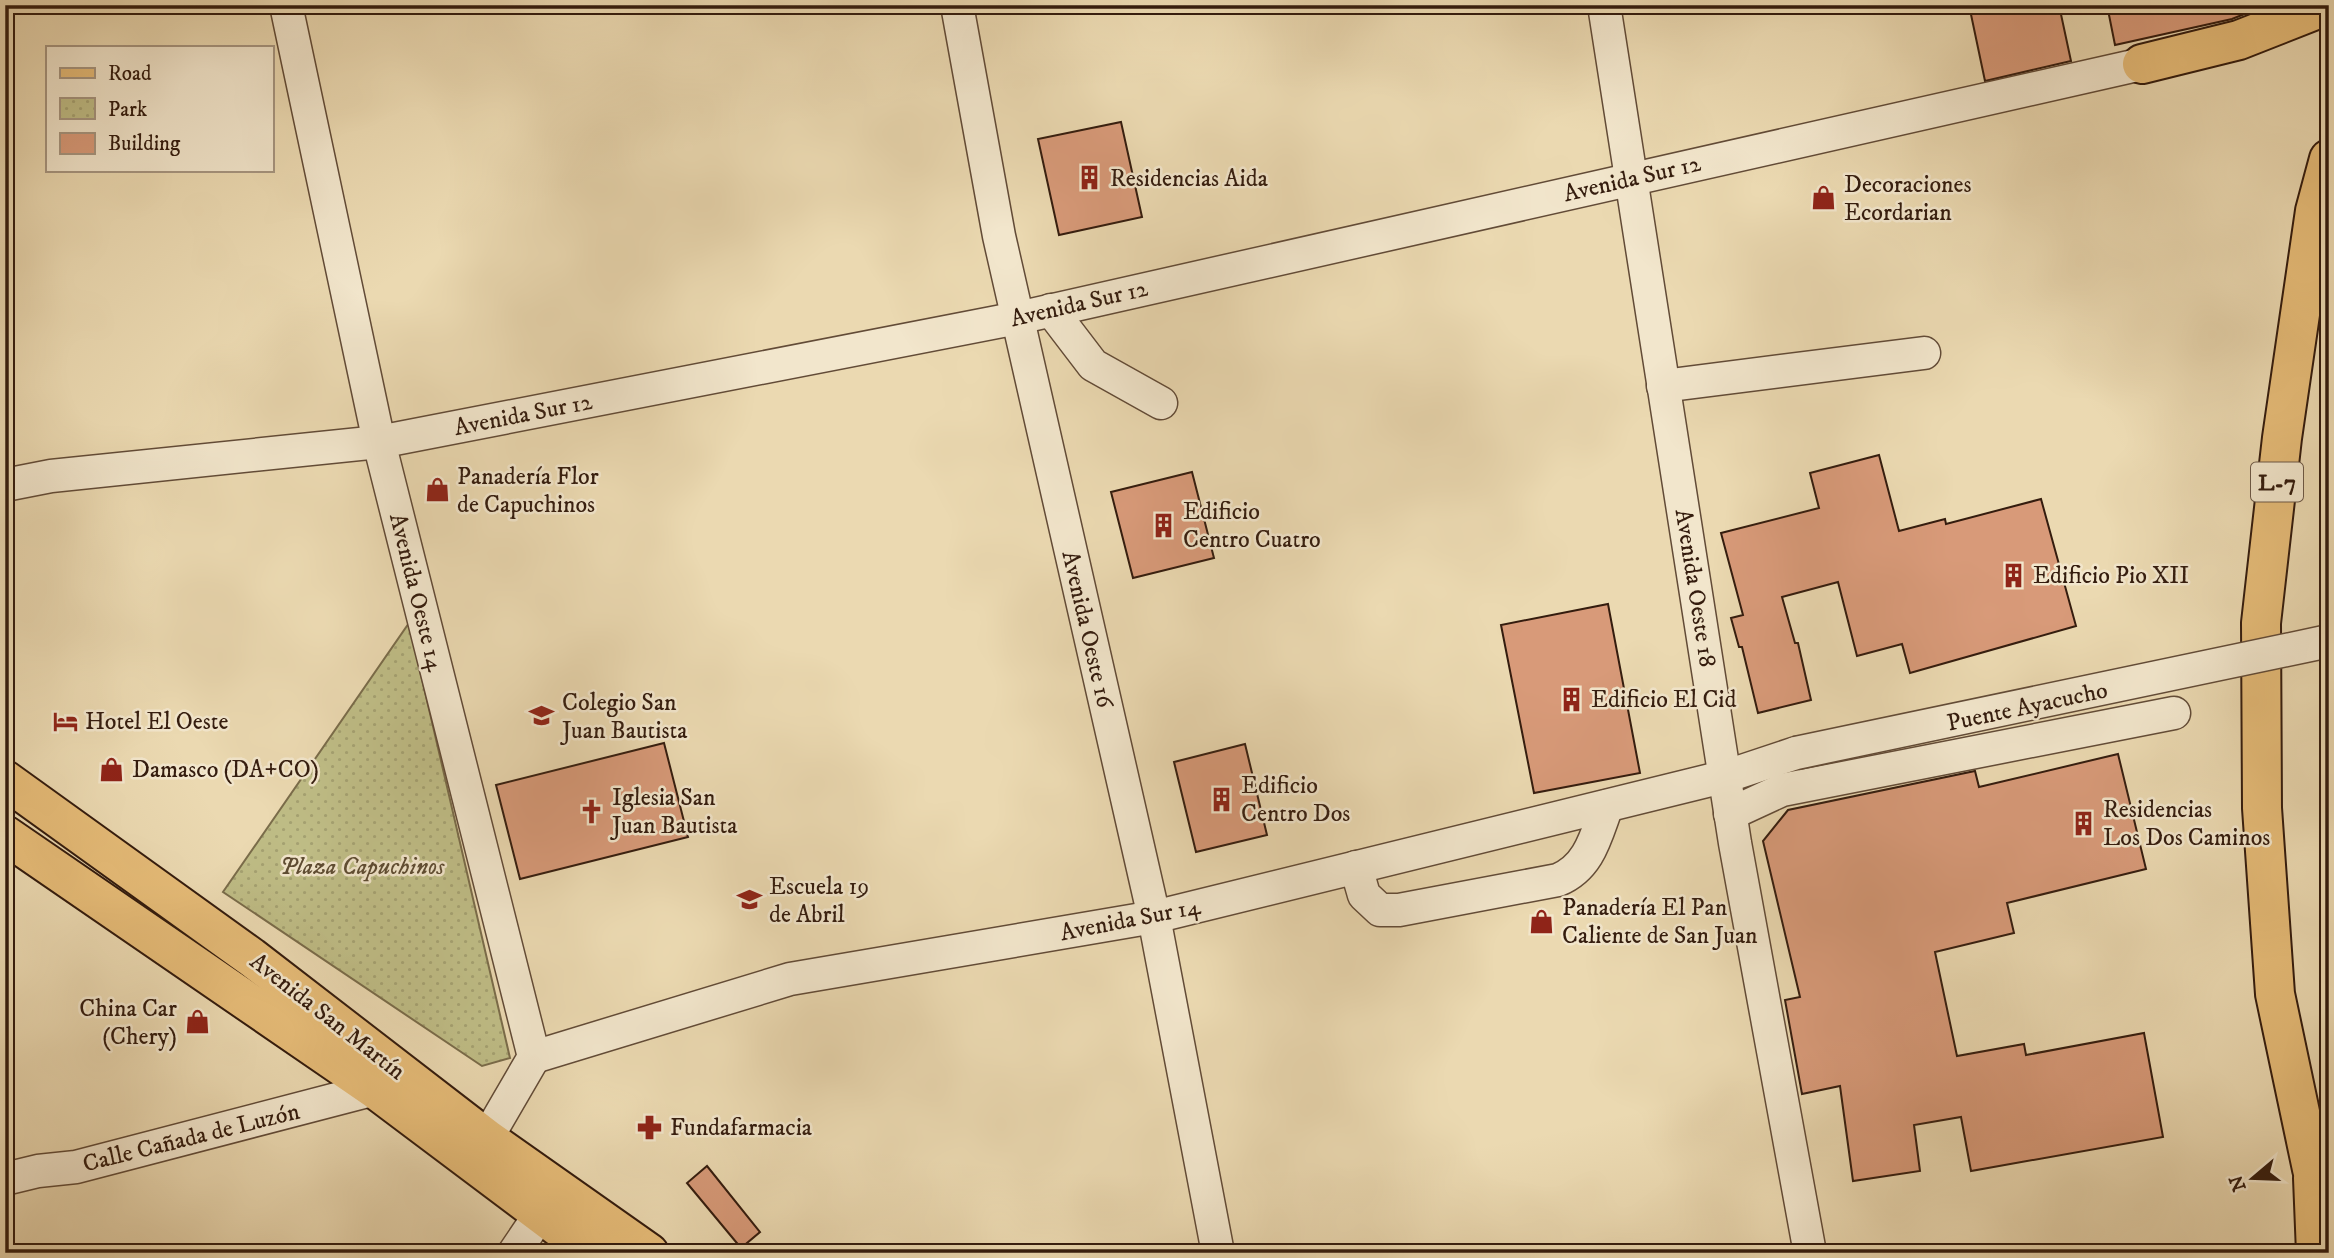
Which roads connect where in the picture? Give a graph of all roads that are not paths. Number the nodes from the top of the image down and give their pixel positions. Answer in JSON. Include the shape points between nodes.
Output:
{"nodes":[{"id":1,"x":286,"y":5,"type":"edge"},
{"id":2,"x":957,"y":5,"type":"edge"},
{"id":3,"x":1604,"y":5,"type":"edge"},
{"id":4,"x":2328,"y":5,"type":"edge"},
{"id":5,"x":2142,"y":64,"type":"joint"},
{"id":6,"x":2329,"y":159,"type":"edge"},
{"id":7,"x":1629,"y":178,"type":"junction"},
{"id":8,"x":1051,"y":310,"type":"junction"},
{"id":9,"x":1018,"y":318,"type":"junction"},
{"id":10,"x":1924,"y":353,"type":"dead end"},
{"id":11,"x":1663,"y":386,"type":"junction"},
{"id":12,"x":1161,"y":404,"type":"dead end"},
{"id":13,"x":379,"y":442,"type":"junction"},
{"id":14,"x":5,"y":485,"type":"edge"},
{"id":15,"x":2329,"y":641,"type":"edge"},
{"id":16,"x":2174,"y":713,"type":"dead end"},
{"id":17,"x":1727,"y":776,"type":"junction"},
{"id":18,"x":5,"y":780,"type":"edge"},
{"id":19,"x":1607,"y":806,"type":"junction"},
{"id":20,"x":1730,"y":814,"type":"junction"},
{"id":21,"x":5,"y":835,"type":"edge"},
{"id":22,"x":1356,"y":867,"type":"junction"},
{"id":23,"x":1154,"y":917,"type":"junction"},
{"id":24,"x":534,"y":1057,"type":"junction"},
{"id":25,"x":375,"y":1090,"type":"junction"},
{"id":26,"x":480,"y":1150,"type":"junction"},
{"id":27,"x":2312,"y":1169,"type":"junction"},
{"id":28,"x":5,"y":1180,"type":"edge"},
{"id":29,"x":2329,"y":1207,"type":"edge"},
{"id":30,"x":541,"y":1213,"type":"junction"},
{"id":31,"x":514,"y":1253,"type":"edge"},
{"id":32,"x":593,"y":1253,"type":"edge"},
{"id":33,"x":649,"y":1253,"type":"edge"},
{"id":34,"x":1218,"y":1253,"type":"edge"},
{"id":35,"x":1810,"y":1253,"type":"edge"},
{"id":36,"x":2316,"y":1253,"type":"edge"}],
"edges":[{"from":1,"to":13,"type":"street","name":"Avenida Oeste 14"},
{"from":2,"to":9,"type":"street","name":"Avenida Oeste 16"},
{"from":3,"to":7,"type":"street","name":"Avenida Oeste 18"},
{"from":4,"to":5,"type":"main road","via":[[2239,40]]},
{"from":5,"to":7,"type":"street","name":"Avenida Sur 12"},
{"from":6,"to":27,"type":"main road","number":"L-7","via":[[2315,212],[2261,623],[2267,905],[2276,994]]},
{"from":7,"to":8,"type":"street","name":"Avenida Sur 12"},
{"from":7,"to":11,"type":"street","name":"Avenida Oeste 18"},
{"from":8,"to":9,"type":"street","name":"Avenida Sur 12"},
{"from":8,"to":12,"type":"street","via":[[1093,365]]},
{"from":9,"to":13,"type":"street","name":"Avenida Sur 12"},
{"from":9,"to":23,"type":"street","name":"Avenida Oeste 16"},
{"from":10,"to":11,"type":"street"},
{"from":11,"to":17,"type":"street","name":"Avenida Oeste 18"},
{"from":13,"to":14,"type":"street","name":"Avenida Sur 12","via":[[51,476]]},
{"from":13,"to":24,"type":"street","name":"Avenida Oeste 14"},
{"from":15,"to":17,"type":"street","name":"Puente Ayacucho","bridge":true,"via":[[1796,753]]},
{"from":16,"to":20,"type":"street","via":[[1782,790]]},
{"from":17,"to":19,"type":"street","name":"Avenida Sur 14"},
{"from":17,"to":20,"type":"street","name":"Avenida Oeste 18"},
{"from":18,"to":26,"type":"main road","name":"Avenida San Martín","via":[[240,949]]},
{"from":19,"to":22,"type":"street","name":"Avenida Sur 14"},
{"from":19,"to":22,"type":"street","via":[[1584,862],[1558,880],[1380,911],[1364,895]]},
{"from":20,"to":35,"type":"street","name":"Avenida Oeste 18"},
{"from":21,"to":25,"type":"main road","name":"Avenida San Martín"},
{"from":22,"to":23,"type":"street","name":"Avenida Sur 14"},
{"from":23,"to":24,"type":"street","name":"Avenida Sur 14","via":[[790,979]]},
{"from":23,"to":34,"type":"street","name":"Avenida Oeste 16"},
{"from":24,"to":26,"type":"street"},
{"from":25,"to":26,"type":"main road","name":"Avenida San Martín"},
{"from":25,"to":28,"type":"street","name":"Calle Cañada de Luzón","via":[[76,1167]]},
{"from":26,"to":30,"type":"main road","name":"Avenida San Martín"},
{"from":26,"to":33,"type":"main road","name":"Avenida San Martín"},
{"from":27,"to":29,"type":"main road","number":"L-7"},
{"from":27,"to":36,"type":"main road"},
{"from":30,"to":31,"type":"street"},
{"from":30,"to":32,"type":"main road","name":"Avenida San Martín"}]}
